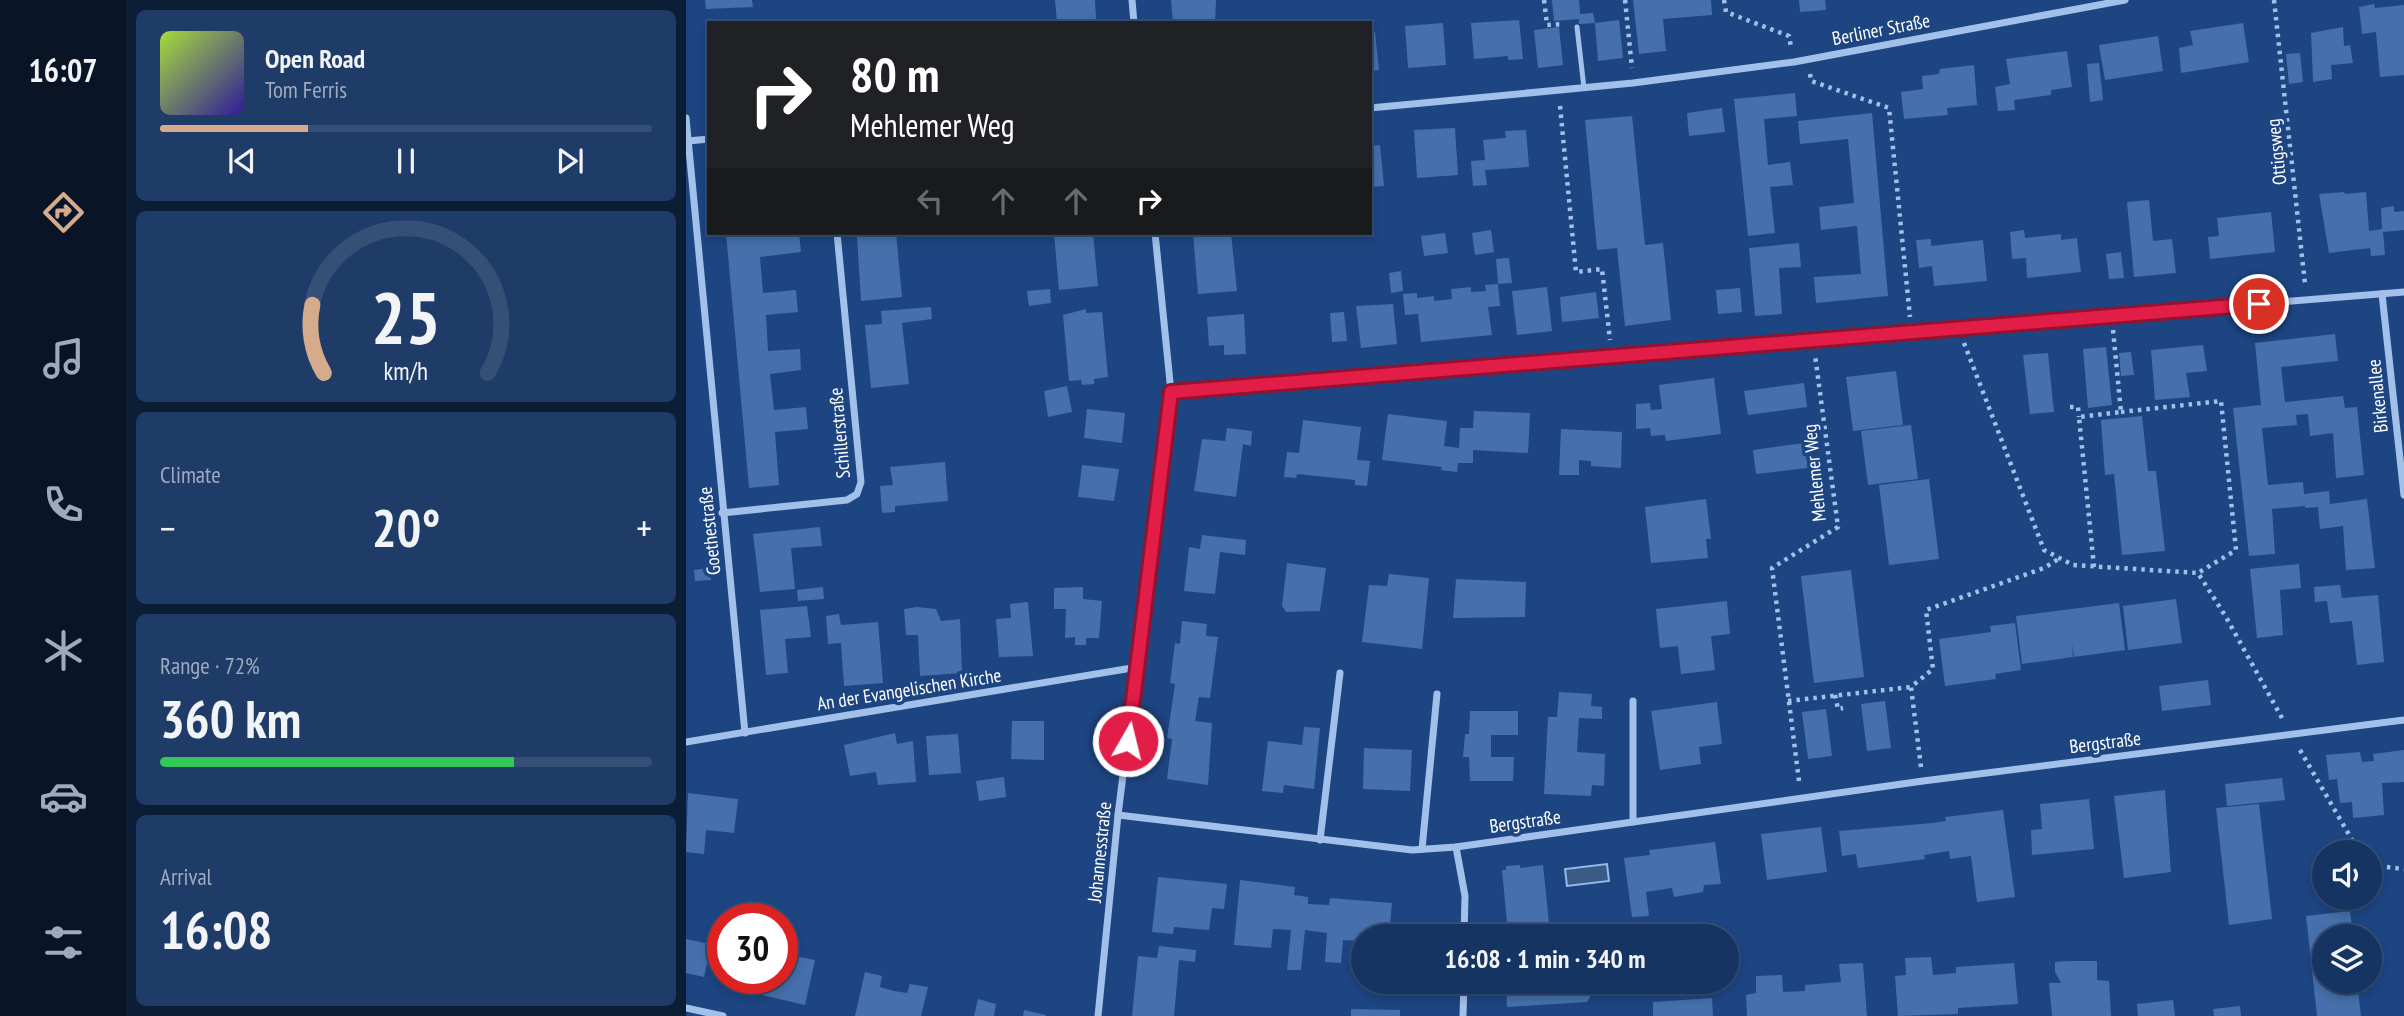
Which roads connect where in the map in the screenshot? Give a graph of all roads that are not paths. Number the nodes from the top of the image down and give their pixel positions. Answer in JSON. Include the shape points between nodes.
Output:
{"nodes":[{"id":1,"x":1132,"y":0,"type":"edge"},
{"id":2,"x":2125,"y":0,"type":"edge"},
{"id":3,"x":1135,"y":21,"type":"edge"},
{"id":4,"x":1577,"y":27,"type":"road end"},
{"id":5,"x":1584,"y":88,"type":"junction"},
{"id":6,"x":1372,"y":108,"type":"edge"},
{"id":7,"x":686,"y":118,"type":"edge"},
{"id":8,"x":707,"y":139,"type":"edge"},
{"id":9,"x":688,"y":141,"type":"junction"},
{"id":10,"x":837,"y":235,"type":"edge"},
{"id":11,"x":1155,"y":235,"type":"edge"},
{"id":12,"x":2404,"y":292,"type":"edge"},
{"id":13,"x":2382,"y":294,"type":"junction"},
{"id":14,"x":1171,"y":392,"type":"junction"},
{"id":15,"x":2401,"y":443,"type":"edge"},
{"id":16,"x":2404,"y":495,"type":"edge"},
{"id":17,"x":722,"y":513,"type":"junction"},
{"id":18,"x":1138,"y":667,"type":"junction"},
{"id":19,"x":1340,"y":673,"type":"dead end"},
{"id":20,"x":1437,"y":694,"type":"dead end"},
{"id":21,"x":1633,"y":701,"type":"dead end"},
{"id":22,"x":2404,"y":720,"type":"edge"},
{"id":23,"x":745,"y":733,"type":"junction"},
{"id":24,"x":686,"y":742,"type":"edge"},
{"id":25,"x":1118,"y":815,"type":"junction"},
{"id":26,"x":1633,"y":822,"type":"junction"},
{"id":27,"x":1320,"y":840,"type":"junction"},
{"id":28,"x":1456,"y":847,"type":"junction"},
{"id":29,"x":1422,"y":849,"type":"junction"},
{"id":30,"x":1464,"y":924,"type":"edge"},
{"id":31,"x":1464,"y":994,"type":"edge"},
{"id":32,"x":686,"y":1008,"type":"edge"},
{"id":33,"x":723,"y":1016,"type":"edge"},
{"id":34,"x":1098,"y":1016,"type":"edge"},
{"id":35,"x":1463,"y":1016,"type":"edge"}],
"edges":[{"from":1,"to":3,"type":"street"},
{"from":2,"to":5,"type":"street","name":"Berliner Straße","via":[[1794,62]]},
{"from":4,"to":5,"type":"lane"},
{"from":5,"to":6,"type":"street","name":"Berliner Straße"},
{"from":7,"to":9,"type":"street","name":"Goethestraße"},
{"from":8,"to":9,"type":"street"},
{"from":9,"to":17,"type":"street","name":"Goethestraße"},
{"from":10,"to":17,"type":"street","name":"Schillerstraße","via":[[861,482],[858,494],[847,500]]},
{"from":11,"to":14,"type":"street","name":"Johannesstraße"},
{"from":12,"to":13,"type":"street"},
{"from":13,"to":14,"type":"street"},
{"from":13,"to":15,"type":"street","name":"Birkenallee"},
{"from":14,"to":18,"type":"street","name":"Johannesstraße"},
{"from":15,"to":16,"type":"street","name":"Birkenallee"},
{"from":17,"to":23,"type":"street","name":"Goethestraße"},
{"from":18,"to":23,"type":"street","name":"An der Evangelischen Kirche"},
{"from":18,"to":25,"type":"street","name":"Johannesstraße"},
{"from":19,"to":27,"type":"street"},
{"from":20,"to":29,"type":"street"},
{"from":21,"to":26,"type":"street"},
{"from":22,"to":26,"type":"street","name":"Bergstraße"},
{"from":23,"to":24,"type":"street","name":"An der Evangelischen Kirche"},
{"from":25,"to":27,"type":"street","name":"Bergstraße"},
{"from":25,"to":34,"type":"street","name":"Johannesstraße"},
{"from":26,"to":28,"type":"street","name":"Bergstraße"},
{"from":27,"to":29,"type":"street","name":"Bergstraße"},
{"from":28,"to":29,"type":"street","name":"Bergstraße"},
{"from":28,"to":30,"type":"street","via":[[1465,896]]},
{"from":31,"to":35,"type":"street"},
{"from":32,"to":33,"type":"street"}]}
